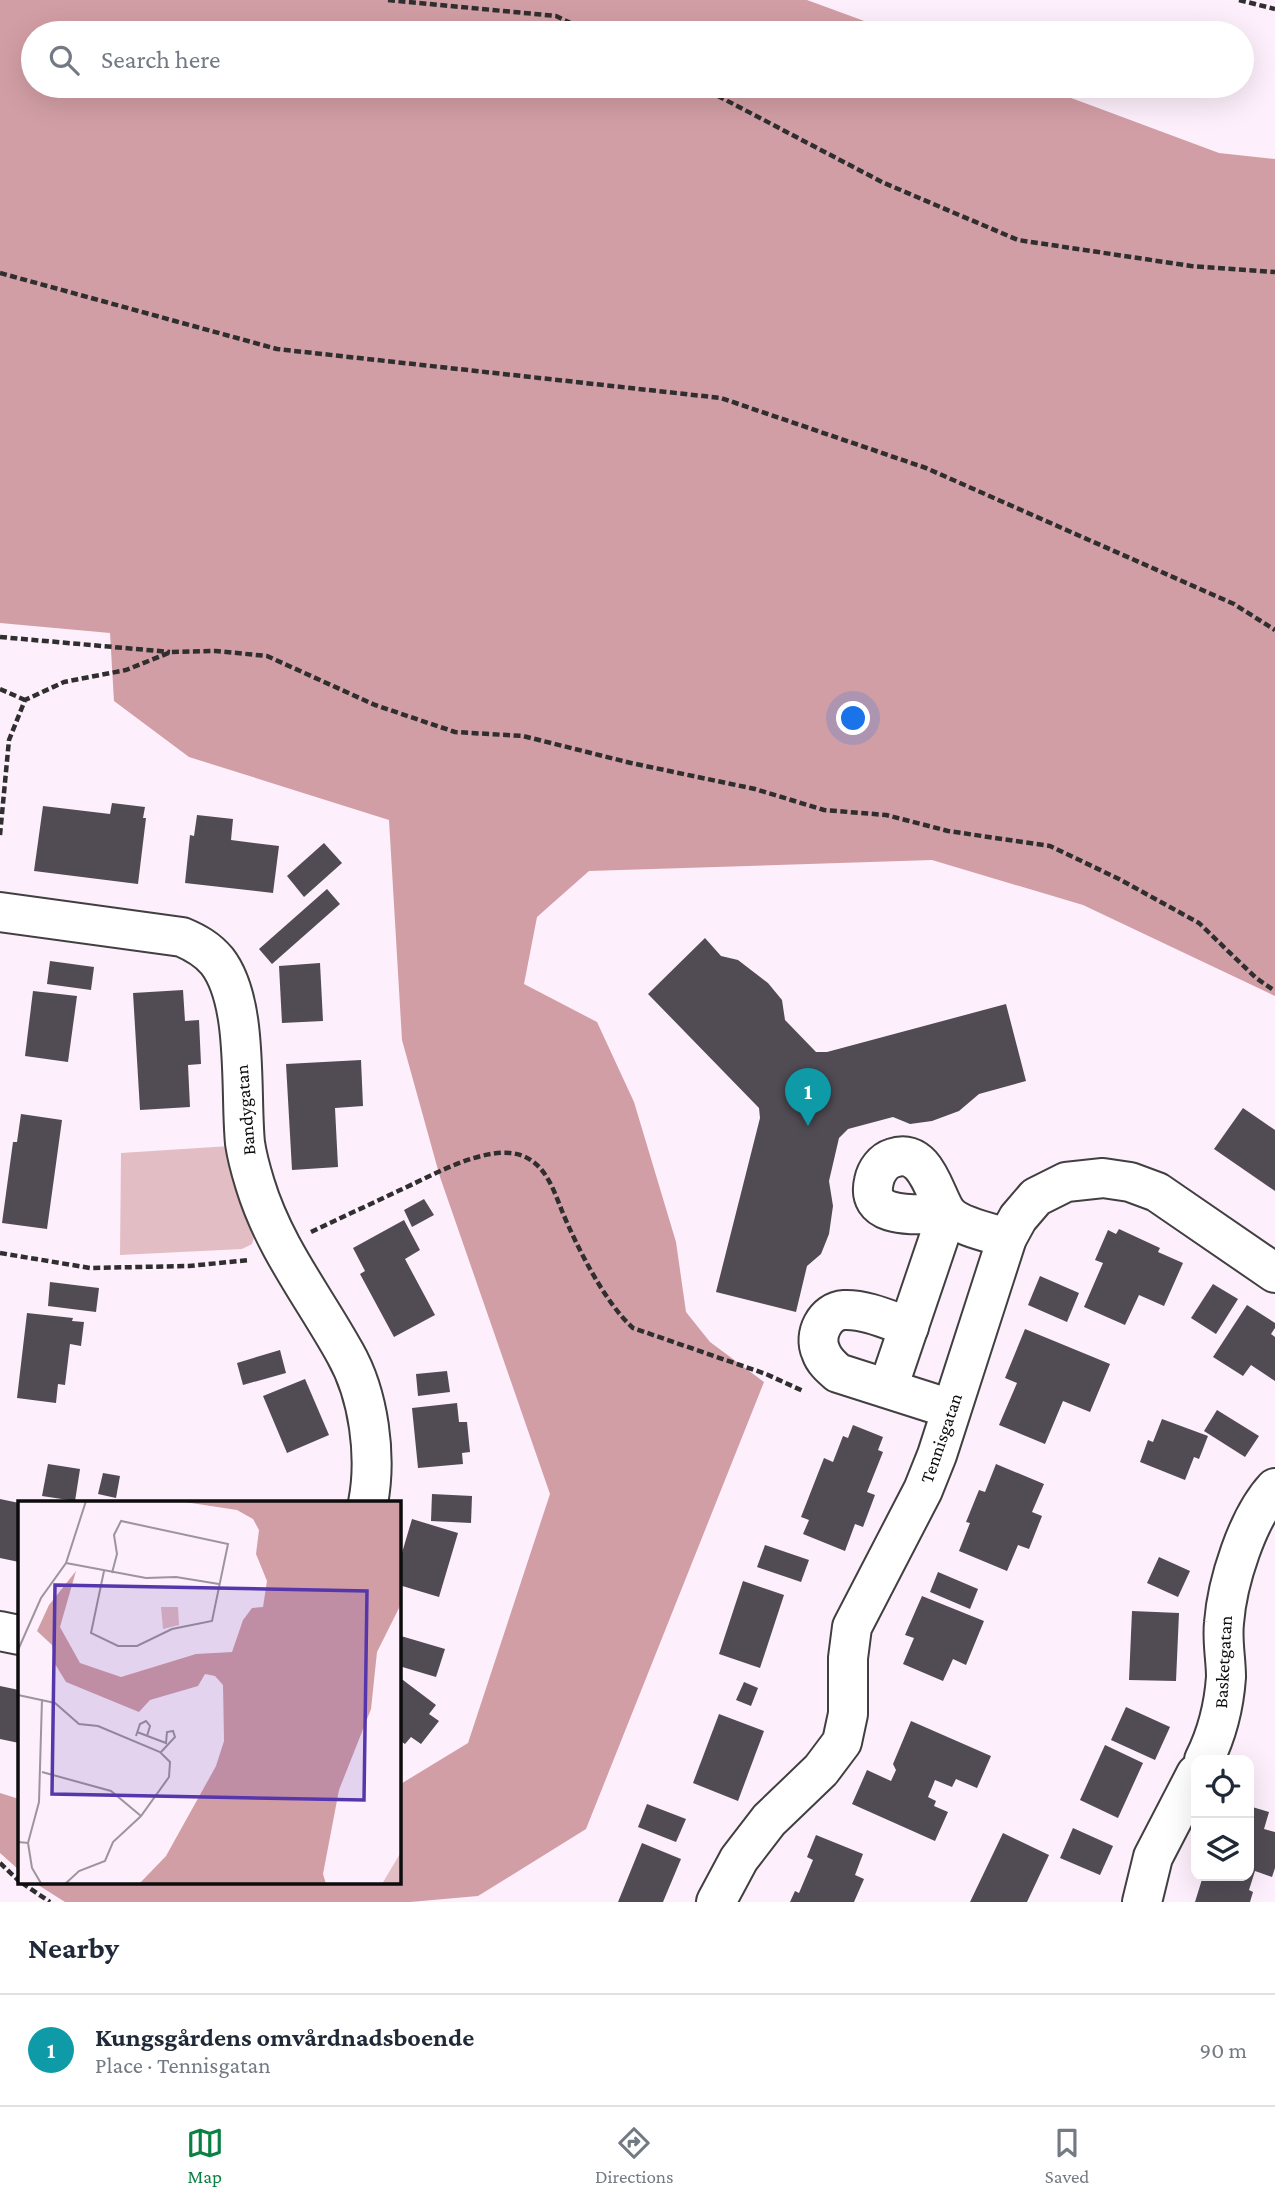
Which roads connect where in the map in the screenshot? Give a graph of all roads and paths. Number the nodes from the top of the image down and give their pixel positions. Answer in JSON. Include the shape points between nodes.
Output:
{"nodes":[{"id":1,"x":388,"y":0,"type":"edge"},
{"id":2,"x":1239,"y":0,"type":"edge"},
{"id":3,"x":1275,"y":9,"type":"edge"},
{"id":4,"x":566,"y":21,"type":"edge"},
{"id":5,"x":722,"y":98,"type":"edge"},
{"id":6,"x":1275,"y":272,"type":"edge"},
{"id":7,"x":0,"y":273,"type":"edge"},
{"id":8,"x":1275,"y":630,"type":"edge"},
{"id":9,"x":0,"y":637,"type":"edge"},
{"id":10,"x":171,"y":652,"type":"junction"},
{"id":11,"x":0,"y":689,"type":"edge"},
{"id":12,"x":25,"y":700,"type":"junction"},
{"id":13,"x":0,"y":835,"type":"edge"},
{"id":14,"x":0,"y":912,"type":"edge"},
{"id":15,"x":1275,"y":990,"type":"edge"},
{"id":16,"x":1007,"y":1238,"type":"junction"},
{"id":17,"x":279,"y":1247,"type":"junction"},
{"id":18,"x":0,"y":1254,"type":"edge"},
{"id":19,"x":1275,"y":1273,"type":"edge"},
{"id":20,"x":909,"y":1327,"type":"junction"},
{"id":21,"x":888,"y":1388,"type":"junction"},
{"id":22,"x":804,"y":1391,"type":"dead end"},
{"id":23,"x":951,"y":1409,"type":"junction"},
{"id":24,"x":1275,"y":1488,"type":"edge"},
{"id":25,"x":368,"y":1501,"type":"edge"},
{"id":26,"x":0,"y":1631,"type":"edge"},
{"id":27,"x":18,"y":1636,"type":"edge"},
{"id":28,"x":1206,"y":1755,"type":"edge"},
{"id":29,"x":1191,"y":1784,"type":"edge"},
{"id":30,"x":0,"y":1863,"type":"edge"},
{"id":31,"x":18,"y":1880,"type":"edge"},
{"id":32,"x":23,"y":1884,"type":"edge"},
{"id":33,"x":50,"y":1902,"type":"edge"},
{"id":34,"x":716,"y":1902,"type":"edge"},
{"id":35,"x":1142,"y":1902,"type":"edge"}],
"edges":[{"from":1,"to":4,"type":"path","via":[[556,16]]},
{"from":2,"to":3,"type":"path"},
{"from":5,"to":6,"type":"path","via":[[884,183],[1018,240],[1191,266]]},
{"from":7,"to":8,"type":"path","via":[[277,349],[721,398],[926,468],[1234,604]]},
{"from":9,"to":10,"type":"path"},
{"from":10,"to":12,"type":"path","via":[[126,670],[64,682]]},
{"from":10,"to":15,"type":"path","via":[[267,656],[375,705],[455,732],[523,736],[755,789],[824,810],[886,815],[948,831],[1050,846],[1199,923],[1256,978]]},
{"from":11,"to":12,"type":"path"},
{"from":12,"to":13,"type":"path","via":[[9,740]]},
{"from":14,"to":17,"type":"street","name":"Bandygatan","via":[[182,937],[202,946],[218,962],[230,984],[238,1018],[245,1146]]},
{"from":16,"to":19,"type":"street","name":"Tennisgatan","via":[[1036,1197],[1066,1182],[1102,1178],[1157,1192]]},
{"from":16,"to":20,"type":"street","via":[[947,1213]]},
{"from":16,"to":23,"type":"street","name":"Tennisgatan"},
{"from":17,"to":18,"type":"path","via":[[255,1259],[189,1266],[90,1268]]},
{"from":17,"to":22,"type":"path","via":[[450,1166],[479,1157],[518,1154],[541,1168],[607,1297],[633,1328]]},
{"from":17,"to":25,"type":"street","name":"Bandygatan","via":[[347,1355],[370,1437],[373,1478]]},
{"from":20,"to":21,"type":"street"},
{"from":20,"to":21,"type":"street","via":[[846,1310],[825,1320],[819,1334],[819,1349],[838,1373]]},
{"from":21,"to":23,"type":"street"},
{"from":23,"to":34,"type":"street","name":"Tennisgatan","via":[[923,1490],[852,1627],[842,1742],[821,1770],[768,1820],[739,1859]]},
{"from":24,"to":28,"type":"street","name":"Basketgatan","via":[[1245,1539],[1231,1578],[1223,1624],[1226,1676],[1222,1713]]},
{"from":26,"to":27,"type":"street"},
{"from":29,"to":35,"type":"street","via":[[1153,1857]]},
{"from":30,"to":31,"type":"path"},
{"from":32,"to":33,"type":"path"}]}
